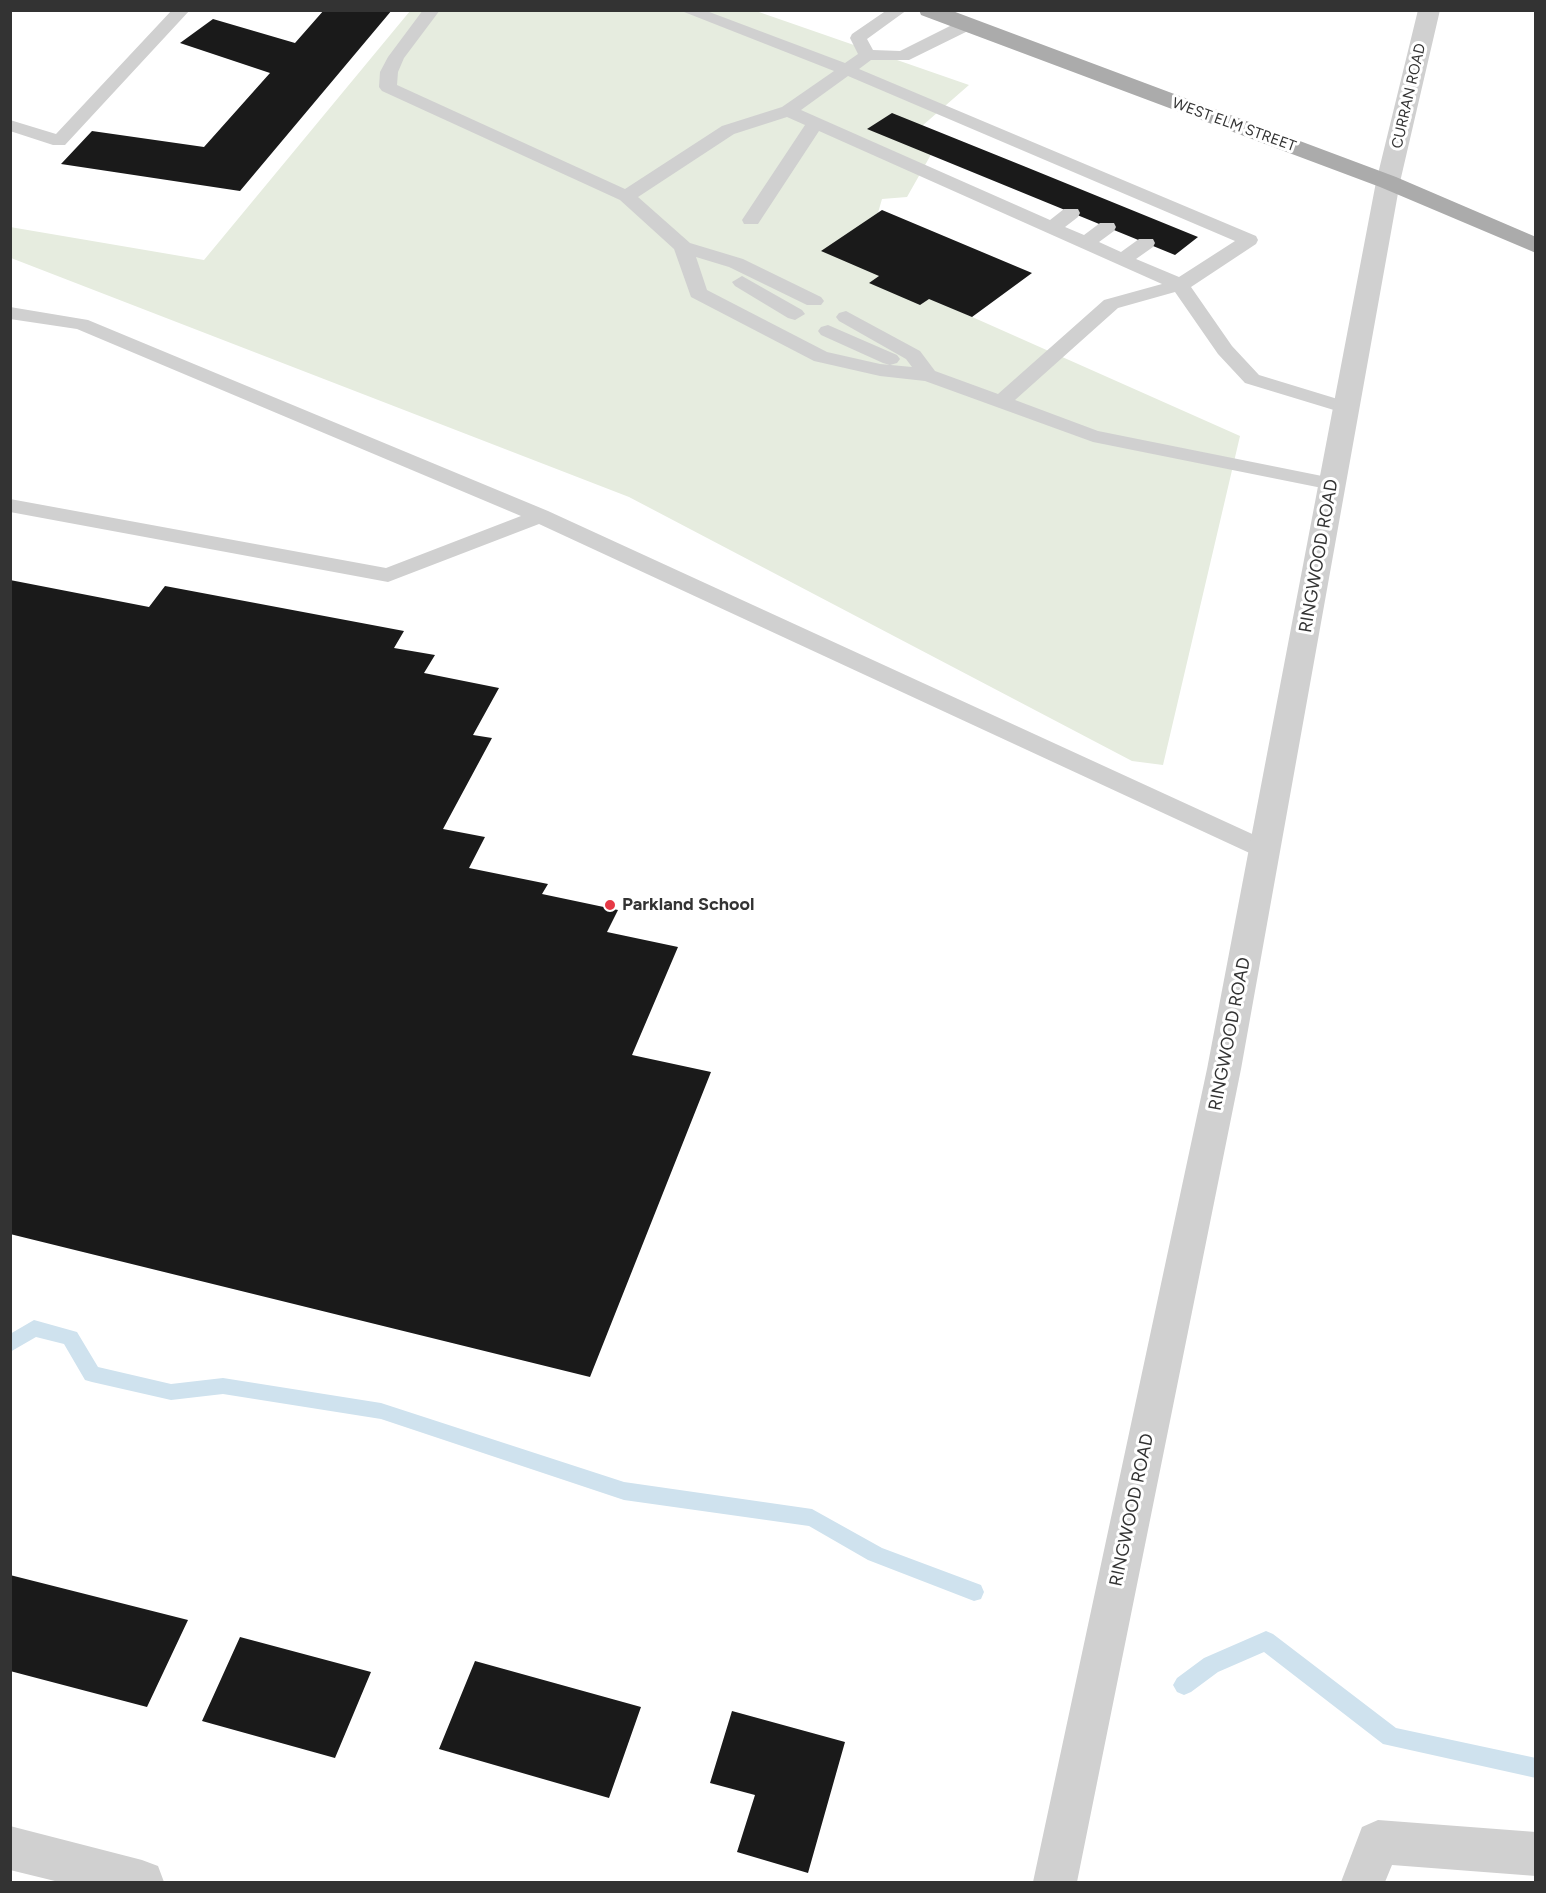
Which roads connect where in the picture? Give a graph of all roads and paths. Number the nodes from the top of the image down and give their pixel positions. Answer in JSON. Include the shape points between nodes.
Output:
{"nodes":[{"id":1,"x":182,"y":10,"type":"edge"},
{"id":2,"x":432,"y":10,"type":"edge"},
{"id":3,"x":687,"y":10,"type":"edge"},
{"id":4,"x":899,"y":10,"type":"edge"},
{"id":5,"x":929,"y":10,"type":"edge"},
{"id":6,"x":1429,"y":10,"type":"edge"},
{"id":7,"x":966,"y":24,"type":"junction"},
{"id":8,"x":867,"y":55,"type":"junction"},
{"id":9,"x":848,"y":70,"type":"junction"},
{"id":10,"x":788,"y":111,"type":"junction"},
{"id":11,"x":815,"y":124,"type":"junction"},
{"id":12,"x":10,"y":125,"type":"edge"},
{"id":13,"x":1010,"y":139,"type":"junction"},
{"id":14,"x":904,"y":145,"type":"dead end"},
{"id":15,"x":990,"y":153,"type":"dead end"},
{"id":16,"x":1045,"y":153,"type":"junction"},
{"id":17,"x":889,"y":156,"type":"junction"},
{"id":18,"x":934,"y":157,"type":"dead end"},
{"id":19,"x":1075,"y":166,"type":"junction"},
{"id":20,"x":1026,"y":167,"type":"dead end"},
{"id":21,"x":917,"y":169,"type":"junction"},
{"id":22,"x":968,"y":171,"type":"dead end"},
{"id":23,"x":1057,"y":180,"type":"dead end"},
{"id":24,"x":1111,"y":181,"type":"junction"},
{"id":25,"x":1388,"y":182,"type":"junction"},
{"id":26,"x":950,"y":183,"type":"junction"},
{"id":27,"x":1003,"y":185,"type":"dead end"},
{"id":28,"x":1094,"y":195,"type":"dead end"},
{"id":29,"x":626,"y":196,"type":"junction"},
{"id":30,"x":1033,"y":197,"type":"dead end"},
{"id":31,"x":1147,"y":197,"type":"junction"},
{"id":32,"x":984,"y":198,"type":"junction"},
{"id":33,"x":1130,"y":209,"type":"dead end"},
{"id":34,"x":1012,"y":211,"type":"junction"},
{"id":35,"x":1071,"y":213,"type":"dead end"},
{"id":36,"x":1189,"y":214,"type":"junction"},
{"id":37,"x":751,"y":220,"type":"dead end"},
{"id":38,"x":1170,"y":226,"type":"dead end"},
{"id":39,"x":1107,"y":227,"type":"dead end"},
{"id":40,"x":1052,"y":228,"type":"junction"},
{"id":41,"x":1085,"y":243,"type":"junction"},
{"id":42,"x":1146,"y":243,"type":"dead end"},
{"id":43,"x":1536,"y":246,"type":"edge"},
{"id":44,"x":682,"y":247,"type":"junction"},
{"id":45,"x":1122,"y":260,"type":"junction"},
{"id":46,"x":1180,"y":285,"type":"junction"},
{"id":47,"x":814,"y":301,"type":"dead end"},
{"id":48,"x":10,"y":314,"type":"edge"},
{"id":49,"x":795,"y":314,"type":"dead end"},
{"id":50,"x":846,"y":317,"type":"dead end"},
{"id":51,"x":828,"y":331,"type":"dead end"},
{"id":52,"x":928,"y":375,"type":"junction"},
{"id":53,"x":1002,"y":401,"type":"junction"},
{"id":54,"x":1347,"y":408,"type":"junction"},
{"id":55,"x":1332,"y":484,"type":"junction"},
{"id":56,"x":10,"y":505,"type":"edge"},
{"id":57,"x":540,"y":516,"type":"junction"},
{"id":58,"x":1265,"y":850,"type":"junction"},
{"id":59,"x":10,"y":1848,"type":"edge"},
{"id":60,"x":1536,"y":1854,"type":"edge"},
{"id":61,"x":142,"y":1882,"type":"edge"},
{"id":62,"x":1055,"y":1882,"type":"edge"},
{"id":63,"x":1363,"y":1882,"type":"edge"}],
"edges":[{"from":1,"to":12,"type":"lane","via":[[59,141]]},
{"from":2,"to":29,"type":"lane","via":[[396,57],[388,87]]},
{"from":3,"to":9,"type":"lane"},
{"from":4,"to":8,"type":"lane","via":[[858,38]]},
{"from":5,"to":7,"type":"main road","name":"WEST ELM STREET"},
{"from":6,"to":25,"type":"street","name":"CURRAN ROAD"},
{"from":7,"to":8,"type":"lane","via":[[903,56]]},
{"from":7,"to":25,"type":"main road","name":"WEST ELM STREET"},
{"from":8,"to":9,"type":"lane"},
{"from":9,"to":10,"type":"lane"},
{"from":9,"to":13,"type":"lane","via":[[939,117]]},
{"from":10,"to":11,"type":"lane"},
{"from":10,"to":29,"type":"lane","via":[[728,130]]},
{"from":11,"to":17,"type":"lane"},
{"from":11,"to":37,"type":"lane"},
{"from":13,"to":15,"type":"lane"},
{"from":13,"to":16,"type":"lane"},
{"from":14,"to":17,"type":"lane"},
{"from":16,"to":19,"type":"lane"},
{"from":16,"to":20,"type":"lane"},
{"from":17,"to":21,"type":"lane"},
{"from":18,"to":21,"type":"lane"},
{"from":19,"to":23,"type":"lane"},
{"from":19,"to":24,"type":"lane"},
{"from":21,"to":26,"type":"lane"},
{"from":22,"to":26,"type":"lane"},
{"from":24,"to":28,"type":"lane"},
{"from":24,"to":31,"type":"lane"},
{"from":25,"to":43,"type":"main road","name":"WEST ELM STREET"},
{"from":25,"to":54,"type":"street","name":"RINGWOOD ROAD"},
{"from":26,"to":32,"type":"lane"},
{"from":27,"to":32,"type":"lane"},
{"from":29,"to":44,"type":"lane"},
{"from":30,"to":34,"type":"lane"},
{"from":31,"to":33,"type":"lane"},
{"from":31,"to":36,"type":"lane"},
{"from":32,"to":34,"type":"lane"},
{"from":34,"to":40,"type":"lane"},
{"from":35,"to":40,"type":"lane"},
{"from":36,"to":38,"type":"lane"},
{"from":36,"to":46,"type":"lane","via":[[1249,240]]},
{"from":39,"to":41,"type":"lane"},
{"from":40,"to":41,"type":"lane"},
{"from":41,"to":45,"type":"lane"},
{"from":42,"to":45,"type":"lane"},
{"from":44,"to":47,"type":"lane","via":[[736,263]]},
{"from":44,"to":49,"type":"lane"},
{"from":44,"to":52,"type":"lane","via":[[698,293],[821,357],[880,370]]},
{"from":45,"to":46,"type":"lane"},
{"from":46,"to":53,"type":"lane","via":[[1111,304]]},
{"from":46,"to":54,"type":"lane","via":[[1225,350],[1252,379]]},
{"from":48,"to":57,"type":"lane","via":[[81,324]]},
{"from":50,"to":52,"type":"lane","via":[[913,355]]},
{"from":51,"to":52,"type":"lane"},
{"from":52,"to":53,"type":"lane"},
{"from":53,"to":55,"type":"lane","via":[[1093,435]]},
{"from":54,"to":55,"type":"street","name":"RINGWOOD ROAD"},
{"from":55,"to":58,"type":"street","name":"RINGWOOD ROAD"},
{"from":56,"to":57,"type":"lane","via":[[388,575]]},
{"from":57,"to":58,"type":"lane"},
{"from":58,"to":62,"type":"street","name":"RINGWOOD ROAD","via":[[1224,1069]]},
{"from":59,"to":61,"type":"street"},
{"from":60,"to":63,"type":"street","via":[[1378,1842]]}]}
